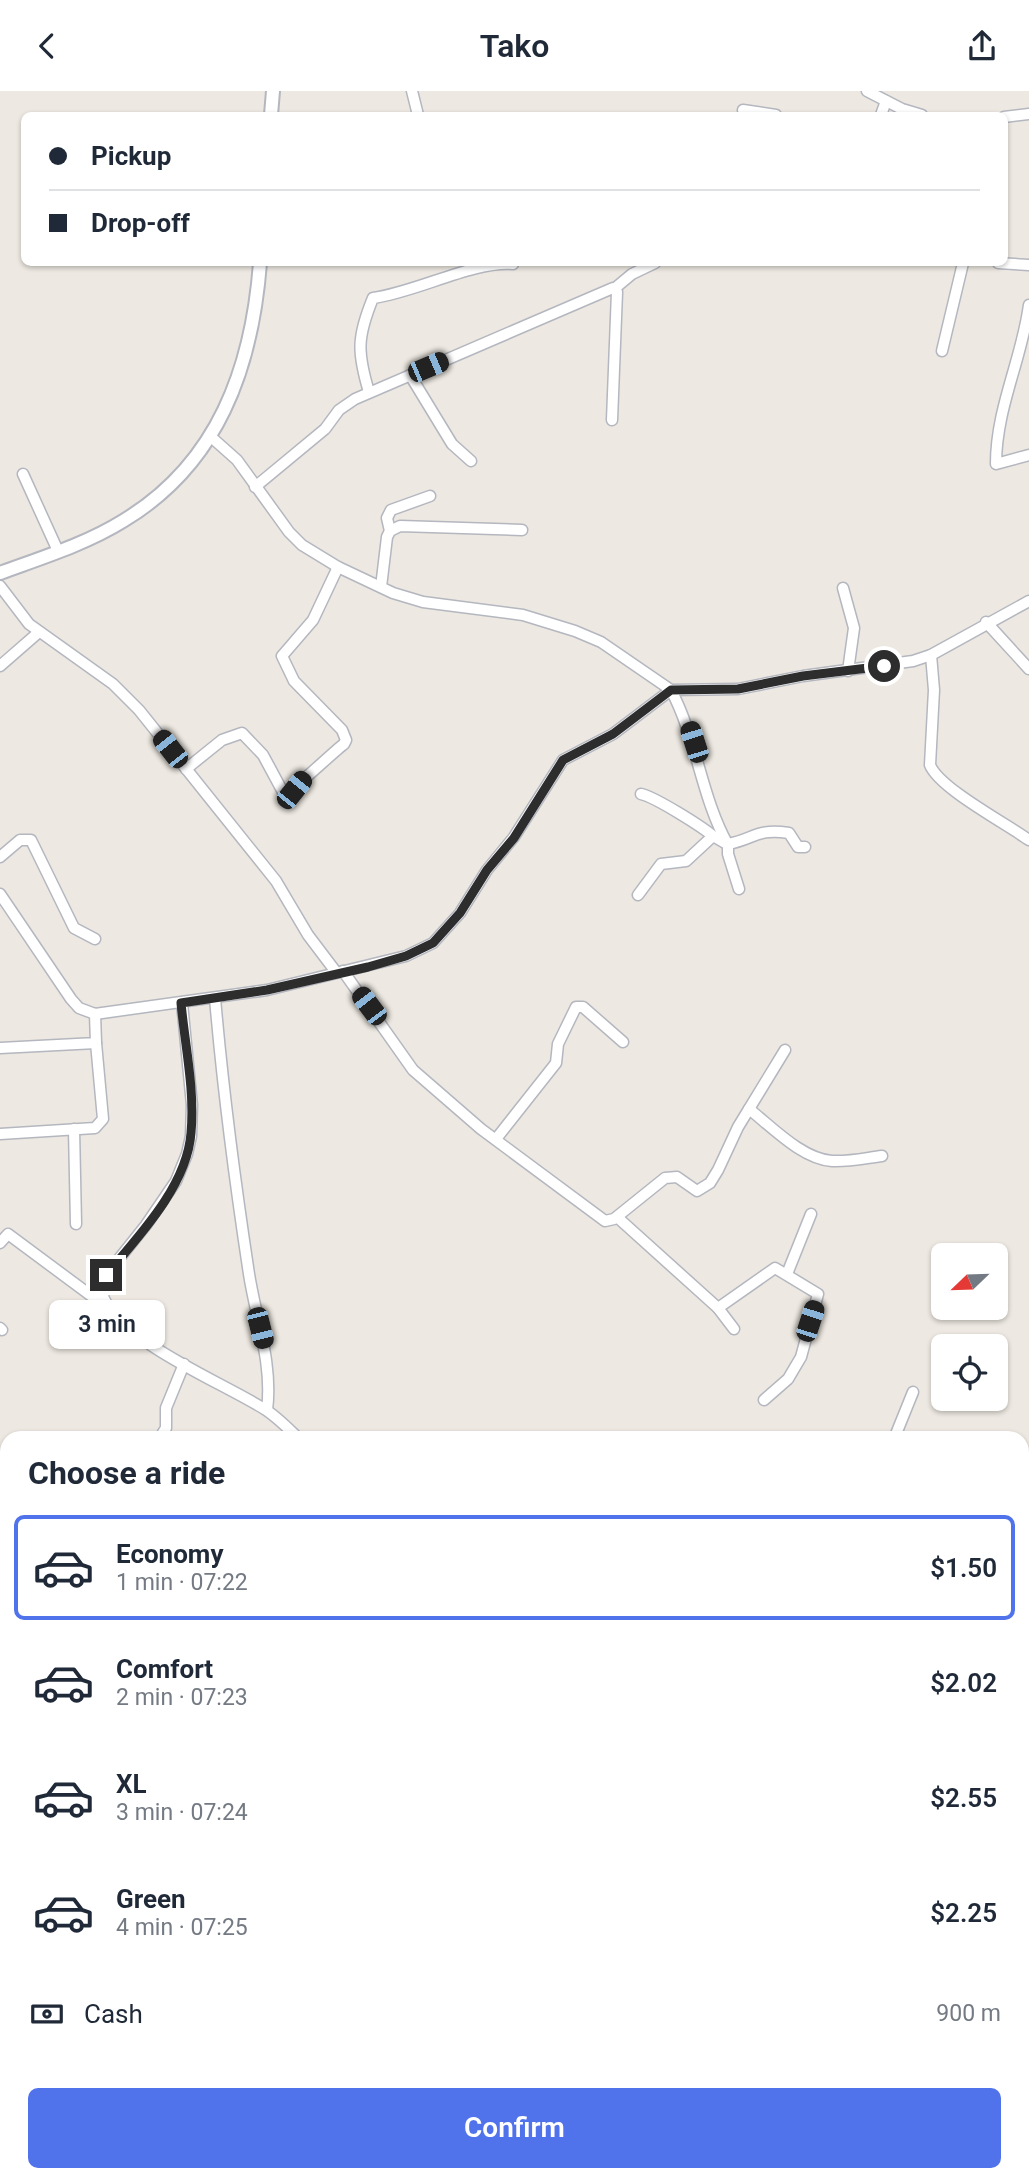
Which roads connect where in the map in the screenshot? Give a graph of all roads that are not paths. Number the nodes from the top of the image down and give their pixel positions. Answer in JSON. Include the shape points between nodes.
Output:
{"nodes":[{"id":1,"x":273,"y":91,"type":"edge"},
{"id":2,"x":412,"y":91,"type":"edge"},
{"id":3,"x":867,"y":91,"type":"edge"},
{"id":4,"x":886,"y":101,"type":"junction"},
{"id":5,"x":743,"y":110,"type":"dead end"},
{"id":6,"x":271,"y":112,"type":"edge"},
{"id":7,"x":417,"y":112,"type":"edge"},
{"id":8,"x":756,"y":112,"type":"edge"},
{"id":9,"x":882,"y":112,"type":"edge"},
{"id":10,"x":914,"y":112,"type":"edge"},
{"id":11,"x":1029,"y":114,"type":"edge"},
{"id":12,"x":1008,"y":117,"type":"edge"},
{"id":13,"x":1008,"y":264,"type":"edge"},
{"id":14,"x":1029,"y":265,"type":"edge"},
{"id":15,"x":260,"y":266,"type":"edge"},
{"id":16,"x":486,"y":266,"type":"edge"},
{"id":17,"x":649,"y":266,"type":"edge"},
{"id":18,"x":962,"y":266,"type":"edge"},
{"id":19,"x":614,"y":289,"type":"junction"},
{"id":20,"x":1029,"y":305,"type":"edge"},
{"id":21,"x":942,"y":351,"type":"dead end"},
{"id":22,"x":410,"y":375,"type":"junction"},
{"id":23,"x":369,"y":392,"type":"junction"},
{"id":24,"x":612,"y":419,"type":"dead end"},
{"id":25,"x":210,"y":436,"type":"junction"},
{"id":26,"x":1029,"y":456,"type":"edge"},
{"id":27,"x":471,"y":461,"type":"dead end"},
{"id":28,"x":23,"y":474,"type":"dead end"},
{"id":29,"x":255,"y":487,"type":"junction"},
{"id":30,"x":430,"y":496,"type":"dead end"},
{"id":31,"x":522,"y":530,"type":"dead end"},
{"id":32,"x":390,"y":531,"type":"junction"},
{"id":33,"x":58,"y":551,"type":"junction"},
{"id":34,"x":338,"y":567,"type":"junction"},
{"id":35,"x":0,"y":573,"type":"edge"},
{"id":36,"x":0,"y":586,"type":"edge"},
{"id":37,"x":381,"y":587,"type":"junction"},
{"id":38,"x":843,"y":588,"type":"dead end"},
{"id":39,"x":1029,"y":601,"type":"edge"},
{"id":40,"x":986,"y":622,"type":"junction"},
{"id":41,"x":39,"y":632,"type":"junction"},
{"id":42,"x":930,"y":655,"type":"junction"},
{"id":43,"x":0,"y":666,"type":"edge"},
{"id":44,"x":1029,"y":669,"type":"edge"},
{"id":45,"x":848,"y":671,"type":"junction"},
{"id":46,"x":671,"y":690,"type":"junction"},
{"id":47,"x":186,"y":769,"type":"junction"},
{"id":48,"x":641,"y":794,"type":"dead end"},
{"id":49,"x":713,"y":837,"type":"junction"},
{"id":50,"x":1029,"y":840,"type":"edge"},
{"id":51,"x":728,"y":845,"type":"junction"},
{"id":52,"x":805,"y":847,"type":"dead end"},
{"id":53,"x":0,"y":857,"type":"edge"},
{"id":54,"x":739,"y":889,"type":"dead end"},
{"id":55,"x":0,"y":894,"type":"edge"},
{"id":56,"x":638,"y":895,"type":"dead end"},
{"id":57,"x":95,"y":939,"type":"dead end"},
{"id":58,"x":339,"y":971,"type":"junction"},
{"id":59,"x":215,"y":998,"type":"junction"},
{"id":60,"x":181,"y":1003,"type":"junction"},
{"id":61,"x":95,"y":1014,"type":"junction"},
{"id":62,"x":623,"y":1042,"type":"dead end"},
{"id":63,"x":96,"y":1043,"type":"junction"},
{"id":64,"x":0,"y":1048,"type":"edge"},
{"id":65,"x":785,"y":1050,"type":"dead end"},
{"id":66,"x":749,"y":1109,"type":"junction"},
{"id":67,"x":74,"y":1129,"type":"junction"},
{"id":68,"x":0,"y":1134,"type":"edge"},
{"id":69,"x":496,"y":1139,"type":"junction"},
{"id":70,"x":882,"y":1156,"type":"dead end"},
{"id":71,"x":811,"y":1214,"type":"dead end"},
{"id":72,"x":617,"y":1217,"type":"junction"},
{"id":73,"x":76,"y":1224,"type":"dead end"},
{"id":74,"x":0,"y":1243,"type":"edge"},
{"id":75,"x":787,"y":1274,"type":"junction"},
{"id":76,"x":108,"y":1307,"type":"junction"},
{"id":77,"x":718,"y":1308,"type":"junction"},
{"id":78,"x":734,"y":1329,"type":"dead end"},
{"id":79,"x":184,"y":1364,"type":"junction"},
{"id":80,"x":913,"y":1392,"type":"dead end"},
{"id":81,"x":764,"y":1400,"type":"dead end"},
{"id":82,"x":267,"y":1411,"type":"junction"},
{"id":83,"x":164,"y":1431,"type":"edge"},
{"id":84,"x":290,"y":1431,"type":"edge"},
{"id":85,"x":897,"y":1431,"type":"edge"}],
"edges":[{"from":1,"to":6,"type":"street"},
{"from":2,"to":7,"type":"street"},
{"from":3,"to":4,"type":"street"},
{"from":4,"to":9,"type":"street"},
{"from":4,"to":10,"type":"street"},
{"from":5,"to":8,"type":"street"},
{"from":11,"to":12,"type":"street"},
{"from":13,"to":14,"type":"street"},
{"from":15,"to":25,"type":"street","via":[[248,351]]},
{"from":16,"to":23,"type":"street","via":[[373,298],[360,329]]},
{"from":17,"to":19,"type":"street"},
{"from":18,"to":21,"type":"street"},
{"from":19,"to":22,"type":"street"},
{"from":19,"to":24,"type":"street"},
{"from":20,"to":26,"type":"street","via":[[1002,414],[996,464]]},
{"from":22,"to":23,"type":"street"},
{"from":22,"to":27,"type":"street","via":[[452,444]]},
{"from":23,"to":29,"type":"street","via":[[347,404],[325,429]]},
{"from":25,"to":29,"type":"street","via":[[232,454]]},
{"from":25,"to":33,"type":"street","via":[[194,462],[149,504],[121,523]]},
{"from":28,"to":33,"type":"street"},
{"from":29,"to":34,"type":"street","via":[[302,545]]},
{"from":30,"to":32,"type":"street","via":[[391,510],[387,518]]},
{"from":31,"to":32,"type":"street","via":[[407,525]]},
{"from":32,"to":37,"type":"street"},
{"from":33,"to":35,"type":"street"},
{"from":34,"to":37,"type":"street"},
{"from":34,"to":47,"type":"street","via":[[313,620],[282,656],[294,681],[342,730],[344,744],[284,795],[263,755],[242,733],[222,740]]},
{"from":36,"to":41,"type":"street"},
{"from":37,"to":46,"type":"street","via":[[423,602],[523,615],[575,631],[601,642]]},
{"from":38,"to":45,"type":"street","via":[[854,628]]},
{"from":39,"to":40,"type":"street"},
{"from":40,"to":42,"type":"street"},
{"from":40,"to":44,"type":"street"},
{"from":41,"to":43,"type":"street"},
{"from":41,"to":47,"type":"street","via":[[127,697]]},
{"from":42,"to":45,"type":"street"},
{"from":42,"to":50,"type":"street","via":[[933,772],[947,788]]},
{"from":45,"to":46,"type":"street","via":[[738,689]]},
{"from":46,"to":51,"type":"street","via":[[686,718]]},
{"from":46,"to":58,"type":"street","via":[[613,734],[563,760],[514,838],[433,943],[406,956]]},
{"from":47,"to":58,"type":"street","via":[[276,881],[308,935]]},
{"from":48,"to":49,"type":"street","via":[[699,824]]},
{"from":49,"to":51,"type":"street"},
{"from":49,"to":56,"type":"street","via":[[686,861],[661,864]]},
{"from":51,"to":52,"type":"street","via":[[751,834],[778,831],[789,833],[798,847]]},
{"from":51,"to":54,"type":"street"},
{"from":53,"to":57,"type":"street","via":[[20,841],[31,840],[74,928]]},
{"from":55,"to":61,"type":"street","via":[[71,999]]},
{"from":58,"to":59,"type":"street"},
{"from":58,"to":69,"type":"street","via":[[406,1064]]},
{"from":59,"to":60,"type":"street"},
{"from":59,"to":82,"type":"street","via":[[230,1158],[264,1346]]},
{"from":60,"to":61,"type":"street"},
{"from":60,"to":76,"type":"street","via":[[191,1136],[176,1181],[106,1275],[103,1297]]},
{"from":61,"to":63,"type":"street"},
{"from":62,"to":69,"type":"street","via":[[583,1007],[576,1007],[558,1044],[556,1063]]},
{"from":63,"to":64,"type":"street"},
{"from":63,"to":67,"type":"street","via":[[103,1119],[95,1128]]},
{"from":65,"to":66,"type":"street"},
{"from":66,"to":70,"type":"street","via":[[820,1158],[839,1161]]},
{"from":66,"to":72,"type":"street","via":[[718,1170],[703,1189],[694,1190],[677,1177],[665,1178]]},
{"from":67,"to":68,"type":"street"},
{"from":67,"to":73,"type":"street"},
{"from":69,"to":72,"type":"street","via":[[602,1220]]},
{"from":71,"to":75,"type":"street"},
{"from":72,"to":77,"type":"street"},
{"from":74,"to":76,"type":"street","via":[[8,1234]]},
{"from":75,"to":77,"type":"street","via":[[775,1268]]},
{"from":75,"to":81,"type":"street","via":[[818,1294],[802,1357],[788,1379]]},
{"from":76,"to":79,"type":"street"},
{"from":77,"to":78,"type":"street"},
{"from":79,"to":82,"type":"street"},
{"from":79,"to":83,"type":"street","via":[[166,1408]]},
{"from":80,"to":85,"type":"street"},
{"from":82,"to":84,"type":"street"}]}
